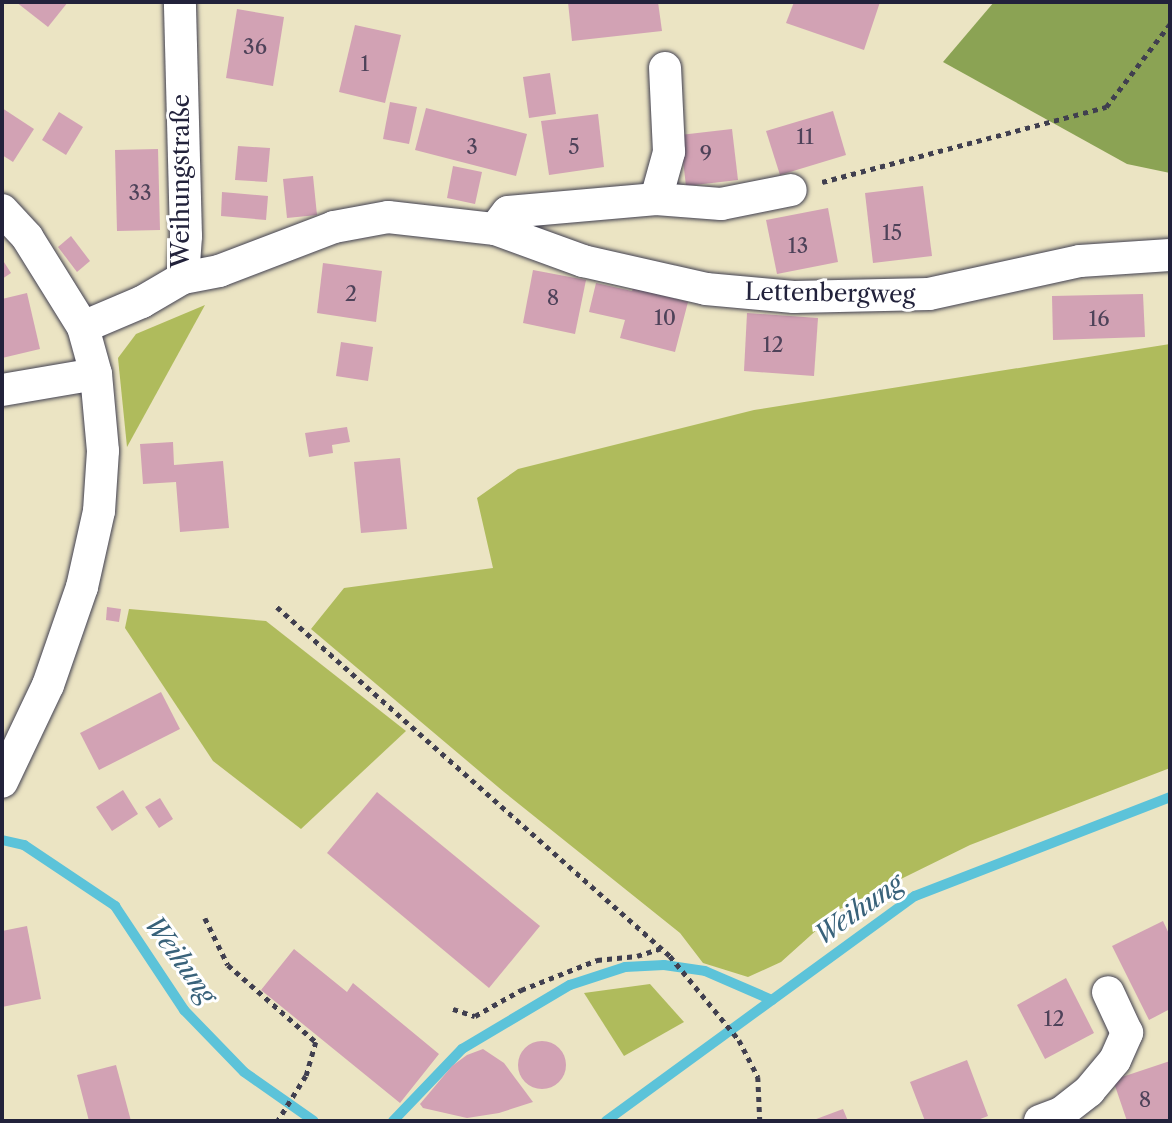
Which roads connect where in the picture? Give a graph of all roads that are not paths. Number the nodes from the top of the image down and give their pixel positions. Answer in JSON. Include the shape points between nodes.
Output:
{"nodes":[{"id":1,"x":180,"y":2,"type":"edge"},
{"id":2,"x":665,"y":68,"type":"dead end"},
{"id":3,"x":791,"y":190,"type":"road end"},
{"id":4,"x":656,"y":199,"type":"junction"},
{"id":5,"x":2,"y":210,"type":"edge"},
{"id":6,"x":495,"y":229,"type":"junction"},
{"id":7,"x":1170,"y":255,"type":"edge"},
{"id":8,"x":183,"y":278,"type":"junction"},
{"id":9,"x":83,"y":327,"type":"junction"},
{"id":10,"x":96,"y":374,"type":"junction"},
{"id":11,"x":2,"y":390,"type":"edge"},
{"id":12,"x":2,"y":782,"type":"edge"},
{"id":13,"x":1108,"y":992,"type":"dead end"},
{"id":14,"x":1055,"y":1118,"type":"edge"}],
"edges":[{"from":1,"to":8,"type":"street","name":"Weihungstraße"},
{"from":2,"to":4,"type":"street","via":[[669,152]]},
{"from":3,"to":4,"type":"street","via":[[721,204]]},
{"from":4,"to":6,"type":"street","via":[[508,212]]},
{"from":5,"to":9,"type":"street","via":[[27,237]]},
{"from":6,"to":7,"type":"street","name":"Lettenbergweg","via":[[597,264],[706,289],[794,297],[929,294],[1080,261]]},
{"from":6,"to":8,"type":"street","name":"Lettenbergweg","via":[[388,217],[334,227],[219,271]]},
{"from":8,"to":9,"type":"street","name":"Weihungstraße","via":[[142,302]]},
{"from":9,"to":10,"type":"street"},
{"from":10,"to":11,"type":"street"},
{"from":10,"to":12,"type":"street","via":[[103,451],[99,511],[82,587],[48,685]]},
{"from":13,"to":14,"type":"street","via":[[1126,1033],[1115,1060],[1089,1091]]}]}
